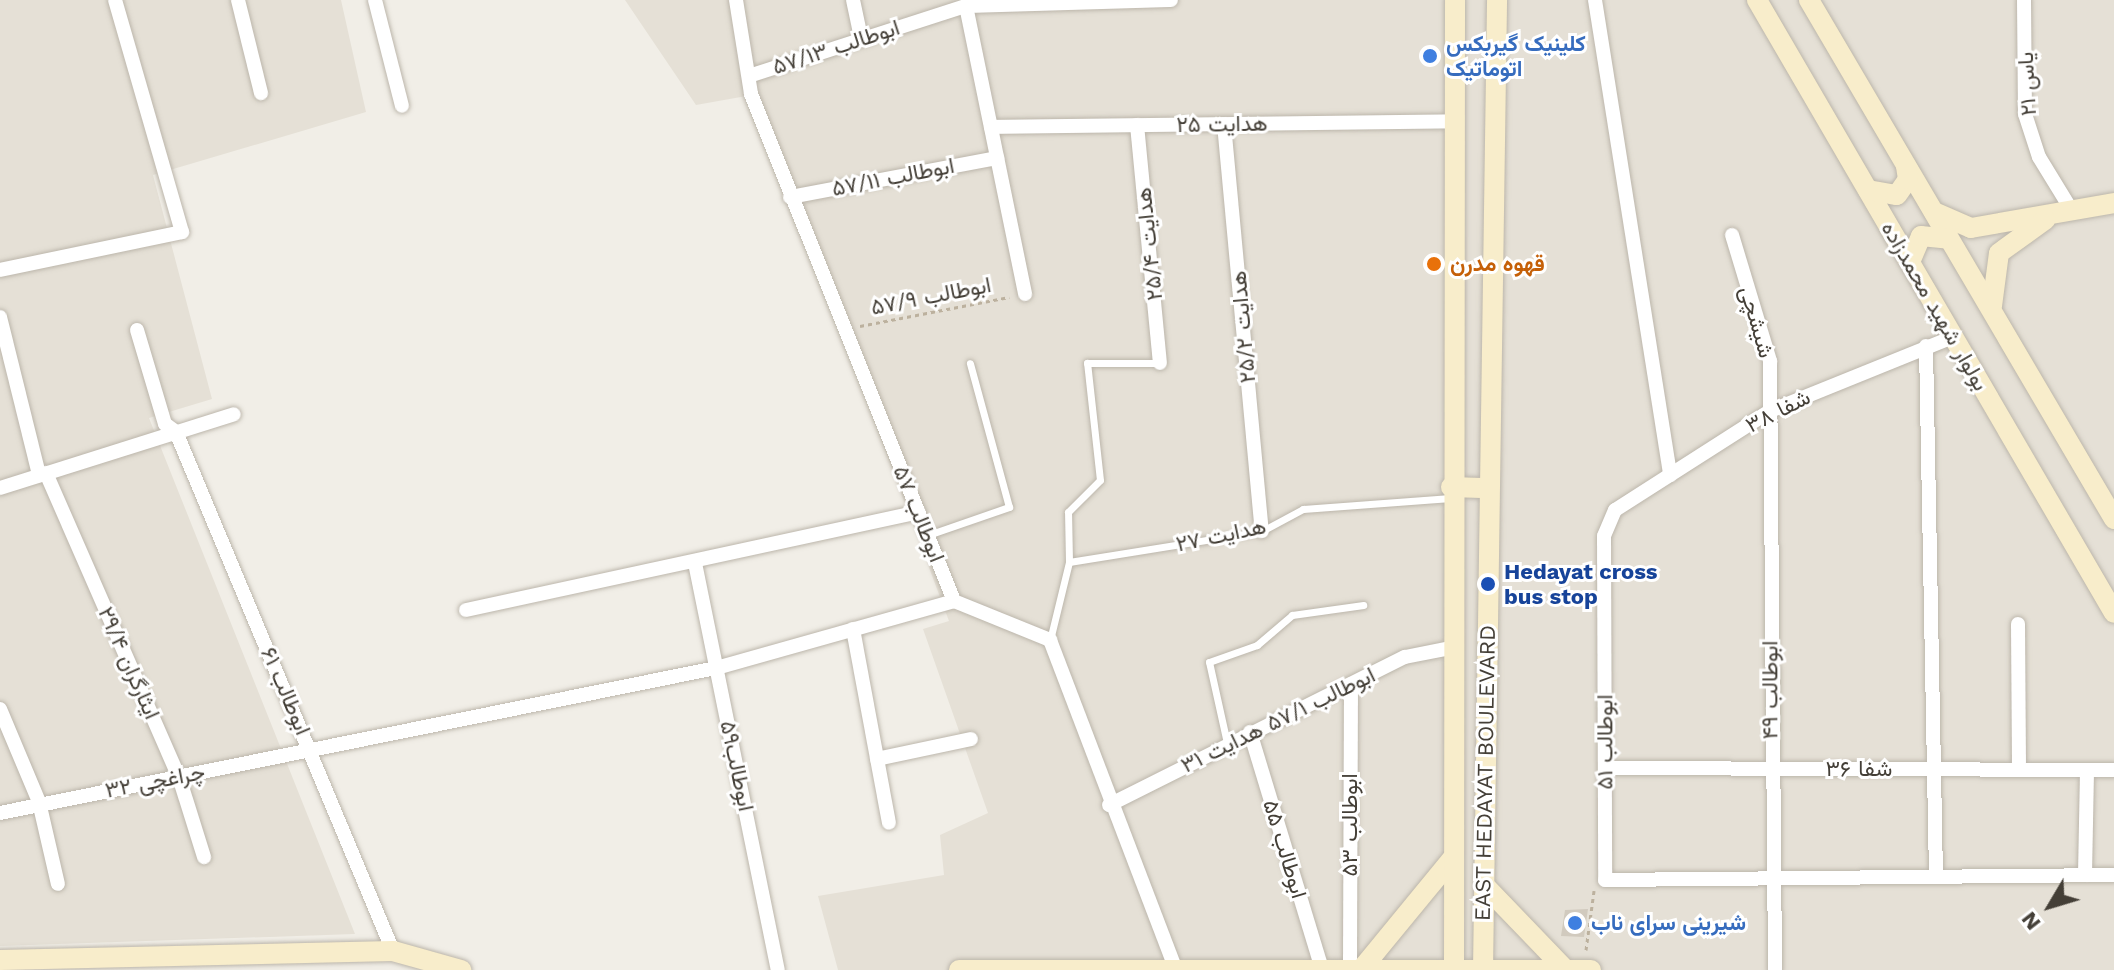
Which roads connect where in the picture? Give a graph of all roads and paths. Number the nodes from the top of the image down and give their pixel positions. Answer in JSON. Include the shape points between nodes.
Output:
{"nodes":[{"id":1,"x":115,"y":0,"type":"edge"},
{"id":2,"x":238,"y":0,"type":"edge"},
{"id":3,"x":375,"y":0,"type":"edge"},
{"id":4,"x":736,"y":0,"type":"edge"},
{"id":5,"x":853,"y":0,"type":"edge"},
{"id":6,"x":1171,"y":0,"type":"edge"},
{"id":7,"x":1455,"y":0,"type":"edge"},
{"id":8,"x":1497,"y":0,"type":"edge"},
{"id":9,"x":1595,"y":0,"type":"edge"},
{"id":10,"x":1757,"y":0,"type":"edge"},
{"id":11,"x":1809,"y":0,"type":"edge"},
{"id":12,"x":2024,"y":0,"type":"edge"},
{"id":13,"x":1066,"y":2,"type":"edge"},
{"id":14,"x":971,"y":4,"type":"edge"},
{"id":15,"x":861,"y":38,"type":"junction"},
{"id":16,"x":752,"y":75,"type":"junction"},
{"id":17,"x":261,"y":93,"type":"dead end"},
{"id":18,"x":402,"y":106,"type":"dead end"},
{"id":19,"x":1454,"y":121,"type":"junction"},
{"id":20,"x":1224,"y":124,"type":"junction"},
{"id":21,"x":1137,"y":125,"type":"junction"},
{"id":22,"x":991,"y":127,"type":"junction"},
{"id":23,"x":997,"y":158,"type":"junction"},
{"id":24,"x":1906,"y":166,"type":"junction"},
{"id":25,"x":1868,"y":190,"type":"junction"},
{"id":26,"x":790,"y":197,"type":"junction"},
{"id":27,"x":2114,"y":203,"type":"edge"},
{"id":28,"x":2069,"y":206,"type":"junction"},
{"id":29,"x":1934,"y":212,"type":"junction"},
{"id":30,"x":1732,"y":235,"type":"dead end"},
{"id":31,"x":1949,"y":239,"type":"junction"},
{"id":32,"x":1910,"y":262,"type":"junction"},
{"id":33,"x":0,"y":270,"type":"edge"},
{"id":34,"x":1025,"y":294,"type":"joint"},
{"id":35,"x":1992,"y":311,"type":"junction"},
{"id":36,"x":0,"y":317,"type":"edge"},
{"id":37,"x":843,"y":329,"type":"junction"},
{"id":38,"x":137,"y":330,"type":"dead end"},
{"id":39,"x":1953,"y":337,"type":"junction"},
{"id":40,"x":1926,"y":346,"type":"junction"},
{"id":41,"x":970,"y":363,"type":"dead end"},
{"id":42,"x":1160,"y":363,"type":"joint"},
{"id":43,"x":1770,"y":411,"type":"junction"},
{"id":44,"x":234,"y":414,"type":"dead end"},
{"id":45,"x":176,"y":432,"type":"junction"},
{"id":46,"x":42,"y":474,"type":"junction"},
{"id":47,"x":1670,"y":475,"type":"junction"},
{"id":48,"x":0,"y":488,"type":"edge"},
{"id":49,"x":1489,"y":488,"type":"junction"},
{"id":50,"x":1451,"y":492,"type":"junction"},
{"id":51,"x":1615,"y":510,"type":"joint"},
{"id":52,"x":918,"y":512,"type":"junction"},
{"id":53,"x":2114,"y":519,"type":"edge"},
{"id":54,"x":1262,"y":531,"type":"junction"},
{"id":55,"x":928,"y":535,"type":"junction"},
{"id":56,"x":1069,"y":562,"type":"junction"},
{"id":57,"x":695,"y":563,"type":"junction"},
{"id":58,"x":954,"y":601,"type":"junction"},
{"id":59,"x":1363,"y":605,"type":"dead end"},
{"id":60,"x":466,"y":610,"type":"dead end"},
{"id":61,"x":2114,"y":613,"type":"edge"},
{"id":62,"x":2018,"y":624,"type":"dead end"},
{"id":63,"x":853,"y":629,"type":"junction"},
{"id":64,"x":1050,"y":640,"type":"junction"},
{"id":65,"x":1451,"y":648,"type":"junction"},
{"id":66,"x":716,"y":668,"type":"junction"},
{"id":67,"x":1351,"y":684,"type":"junction"},
{"id":68,"x":0,"y":709,"type":"edge"},
{"id":69,"x":1250,"y":732,"type":"junction"},
{"id":70,"x":971,"y":739,"type":"dead end"},
{"id":71,"x":1227,"y":743,"type":"junction"},
{"id":72,"x":310,"y":750,"type":"junction"},
{"id":73,"x":877,"y":759,"type":"junction"},
{"id":74,"x":1605,"y":768,"type":"junction"},
{"id":75,"x":1771,"y":769,"type":"junction"},
{"id":76,"x":1934,"y":769,"type":"junction"},
{"id":77,"x":2019,"y":769,"type":"junction"},
{"id":78,"x":2087,"y":770,"type":"junction"},
{"id":79,"x":2114,"y":770,"type":"edge"},
{"id":80,"x":179,"y":777,"type":"junction"},
{"id":81,"x":39,"y":802,"type":"junction"},
{"id":82,"x":1109,"y":805,"type":"junction"},
{"id":83,"x":0,"y":813,"type":"edge"},
{"id":84,"x":889,"y":823,"type":"dead end"},
{"id":85,"x":204,"y":857,"type":"dead end"},
{"id":86,"x":1452,"y":859,"type":"junction"},
{"id":87,"x":2085,"y":875,"type":"junction"},
{"id":88,"x":2114,"y":875,"type":"edge"},
{"id":89,"x":1936,"y":877,"type":"junction"},
{"id":90,"x":1771,"y":879,"type":"junction"},
{"id":91,"x":1605,"y":880,"type":"junction"},
{"id":92,"x":58,"y":884,"type":"dead end"},
{"id":93,"x":1484,"y":885,"type":"junction"},
{"id":94,"x":393,"y":951,"type":"junction"},
{"id":95,"x":0,"y":960,"type":"edge"},
{"id":96,"x":1321,"y":966,"type":"junction"},
{"id":97,"x":1357,"y":966,"type":"junction"},
{"id":98,"x":1454,"y":967,"type":"edge"},
{"id":99,"x":1175,"y":968,"type":"junction"},
{"id":100,"x":1483,"y":968,"type":"edge"},
{"id":101,"x":1076,"y":969,"type":"edge"},
{"id":102,"x":1574,"y":969,"type":"edge"},
{"id":103,"x":461,"y":970,"type":"edge"},
{"id":104,"x":778,"y":970,"type":"edge"},
{"id":105,"x":959,"y":970,"type":"edge"},
{"id":106,"x":1591,"y":970,"type":"edge"},
{"id":107,"x":1775,"y":970,"type":"edge"}],
"edges":[{"from":1,"to":33,"type":"street","via":[[182,232]]},
{"from":2,"to":17,"type":"street"},
{"from":3,"to":18,"type":"street"},
{"from":4,"to":16,"type":"street","name":"ابوطالب ۵۷"},
{"from":5,"to":15,"type":"street"},
{"from":6,"to":13,"type":"street","name":"ابوطالب ۵۷/۱۳"},
{"from":7,"to":19,"type":"main road","name":"EAST HEDAYAT BOULEVARD"},
{"from":8,"to":49,"type":"main road","name":"EAST HEDAYAT BOULEVARD"},
{"from":9,"to":47,"type":"street"},
{"from":10,"to":25,"type":"main road","name":"بولوار شهید محمدزاده"},
{"from":11,"to":24,"type":"main road","name":"بولوار شهید محمدزاده"},
{"from":12,"to":28,"type":"street","name":"یاس ۲۱","via":[[2025,114],[2039,157]]},
{"from":13,"to":14,"type":"street","name":"ابوطالب ۵۷/۱۳"},
{"from":14,"to":15,"type":"street","name":"ابوطالب ۵۷/۱۳"},
{"from":14,"to":22,"type":"street"},
{"from":15,"to":16,"type":"street","name":"ابوطالب ۵۷/۱۳"},
{"from":16,"to":26,"type":"street","name":"ابوطالب ۵۷","via":[[751,94]]},
{"from":19,"to":20,"type":"street","name":"هدایت ۲۵"},
{"from":19,"to":50,"type":"main road","name":"EAST HEDAYAT BOULEVARD"},
{"from":20,"to":21,"type":"street","name":"هدایت ۲۵"},
{"from":20,"to":54,"type":"street","name":"هدایت ۲۵/۲"},
{"from":21,"to":22,"type":"street","name":"هدایت ۲۵"},
{"from":21,"to":42,"type":"street","name":"هدایت ۲۵/۴"},
{"from":22,"to":23,"type":"street"},
{"from":23,"to":26,"type":"street","name":"ابوطالب ۵۷/۱۱"},
{"from":23,"to":34,"type":"street"},
{"from":24,"to":25,"type":"main road","via":[[1906,186],[1897,195]]},
{"from":24,"to":29,"type":"main road","name":"بولوار شهید محمدزاده"},
{"from":25,"to":32,"type":"main road","name":"بولوار شهید محمدزاده"},
{"from":26,"to":37,"type":"street","name":"ابوطالب ۵۷"},
{"from":27,"to":28,"type":"main road"},
{"from":28,"to":29,"type":"main road","via":[[1971,228]]},
{"from":28,"to":35,"type":"main road","via":[[1999,253]]},
{"from":29,"to":31,"type":"main road","name":"بولوار شهید محمدزاده"},
{"from":30,"to":43,"type":"street","name":"شیشچی","via":[[1770,361]]},
{"from":31,"to":32,"type":"main road","via":[[1921,236]]},
{"from":31,"to":35,"type":"main road","name":"بولوار شهید محمدزاده"},
{"from":32,"to":39,"type":"main road","name":"بولوار شهید محمدزاده"},
{"from":34,"to":37,"type":"path","name":"ابوطالب ۵۷/۹"},
{"from":35,"to":53,"type":"main road","name":"بولوار شهید محمدزاده"},
{"from":36,"to":46,"type":"street","name":"ایثارگران ۲۹/۴"},
{"from":37,"to":52,"type":"street","name":"ابوطالب ۵۷"},
{"from":38,"to":45,"type":"street","name":"ابوطالب ۶۱","via":[[165,424]]},
{"from":39,"to":40,"type":"street","name":"شفا ۳۸"},
{"from":39,"to":61,"type":"main road","name":"بولوار شهید محمدزاده"},
{"from":40,"to":43,"type":"street","name":"شفا ۳۸"},
{"from":40,"to":76,"type":"street"},
{"from":41,"to":55,"type":"lane","via":[[1009,507]]},
{"from":42,"to":56,"type":"lane","via":[[1087,363],[1100,480],[1068,512]]},
{"from":43,"to":47,"type":"street","name":"شفا ۳۸"},
{"from":43,"to":75,"type":"street","name":"ابوطالب ۴۹"},
{"from":44,"to":45,"type":"street"},
{"from":45,"to":46,"type":"street"},
{"from":45,"to":72,"type":"street","name":"ابوطالب ۶۱"},
{"from":46,"to":48,"type":"street"},
{"from":46,"to":80,"type":"street","name":"ایثارگران ۲۹/۴"},
{"from":47,"to":51,"type":"street","name":"شفا ۳۸"},
{"from":49,"to":50,"type":"main road"},
{"from":49,"to":93,"type":"main road","name":"EAST HEDAYAT BOULEVARD"},
{"from":50,"to":54,"type":"lane","name":"هدایت ۲۷","via":[[1303,509]]},
{"from":50,"to":65,"type":"main road","name":"EAST HEDAYAT BOULEVARD"},
{"from":51,"to":74,"type":"street","name":"ابوطالب ۵۱","via":[[1604,536]]},
{"from":52,"to":55,"type":"street","name":"ابوطالب ۵۷"},
{"from":52,"to":57,"type":"street"},
{"from":54,"to":56,"type":"lane","name":"هدایت ۲۷"},
{"from":55,"to":58,"type":"street","name":"ابوطالب ۵۷"},
{"from":56,"to":64,"type":"lane"},
{"from":57,"to":60,"type":"street"},
{"from":57,"to":66,"type":"street","name":"ابوطالب۵۹"},
{"from":58,"to":63,"type":"street","name":"چراغچی ۳۲"},
{"from":58,"to":64,"type":"street"},
{"from":59,"to":71,"type":"lane","via":[[1292,615],[1257,645],[1209,662]]},
{"from":62,"to":77,"type":"street"},
{"from":63,"to":66,"type":"street","name":"چراغچی ۳۲"},
{"from":63,"to":73,"type":"street"},
{"from":64,"to":82,"type":"street"},
{"from":65,"to":67,"type":"street","name":"ابوطالب ۵۷/۱ هدایت ۳۱","via":[[1405,657]]},
{"from":65,"to":86,"type":"main road","name":"EAST HEDAYAT BOULEVARD"},
{"from":66,"to":72,"type":"street","name":"چراغچی ۳۲"},
{"from":66,"to":104,"type":"street","name":"ابوطالب۵۹"},
{"from":67,"to":69,"type":"street","name":"ابوطالب ۵۷/۱ هدایت ۳۱"},
{"from":67,"to":97,"type":"street","name":"ابوطالب ۵۳"},
{"from":68,"to":81,"type":"street"},
{"from":69,"to":71,"type":"street","name":"ابوطالب ۵۷/۱ هدایت ۳۱"},
{"from":69,"to":96,"type":"street","name":"ابوطالب ۵۵"},
{"from":70,"to":73,"type":"street"},
{"from":71,"to":82,"type":"street","name":"ابوطالب ۵۷/۱ هدایت ۳۱"},
{"from":72,"to":80,"type":"street","name":"چراغچی ۳۲"},
{"from":72,"to":94,"type":"street","name":"ابوطالب ۶۱"},
{"from":73,"to":84,"type":"street"},
{"from":74,"to":75,"type":"street","name":"شفا ۳۶"},
{"from":74,"to":91,"type":"street","name":"ابوطالب ۵۱"},
{"from":75,"to":76,"type":"street","name":"شفا ۳۶"},
{"from":75,"to":90,"type":"street","name":"ابوطالب ۴۹"},
{"from":76,"to":77,"type":"street","name":"شفا ۳۶"},
{"from":76,"to":89,"type":"street"},
{"from":77,"to":78,"type":"street","name":"شفا ۳۶"},
{"from":78,"to":79,"type":"street","name":"شفا ۳۶"},
{"from":78,"to":87,"type":"street"},
{"from":80,"to":81,"type":"street","name":"چراغچی ۳۲"},
{"from":80,"to":85,"type":"street","name":"ایثارگران ۲۹/۴"},
{"from":81,"to":83,"type":"street","name":"چراغچی ۳۲"},
{"from":81,"to":92,"type":"street"},
{"from":82,"to":99,"type":"street"},
{"from":86,"to":97,"type":"main road"},
{"from":86,"to":98,"type":"main road","name":"EAST HEDAYAT BOULEVARD"},
{"from":87,"to":88,"type":"street"},
{"from":87,"to":89,"type":"street"},
{"from":89,"to":90,"type":"street"},
{"from":90,"to":91,"type":"street"},
{"from":90,"to":107,"type":"street","name":"ابوطالب ۴۹"},
{"from":91,"to":102,"type":"path","via":[[1591,894]]},
{"from":93,"to":100,"type":"main road","name":"EAST HEDAYAT BOULEVARD"},
{"from":93,"to":102,"type":"main road"},
{"from":94,"to":95,"type":"main road"},
{"from":94,"to":103,"type":"main road"},
{"from":96,"to":97,"type":"main road"},
{"from":96,"to":99,"type":"main road"},
{"from":97,"to":98,"type":"main road"},
{"from":98,"to":100,"type":"main road"},
{"from":99,"to":101,"type":"main road"},
{"from":100,"to":102,"type":"main road"},
{"from":101,"to":105,"type":"main road"},
{"from":102,"to":106,"type":"main road"}]}
